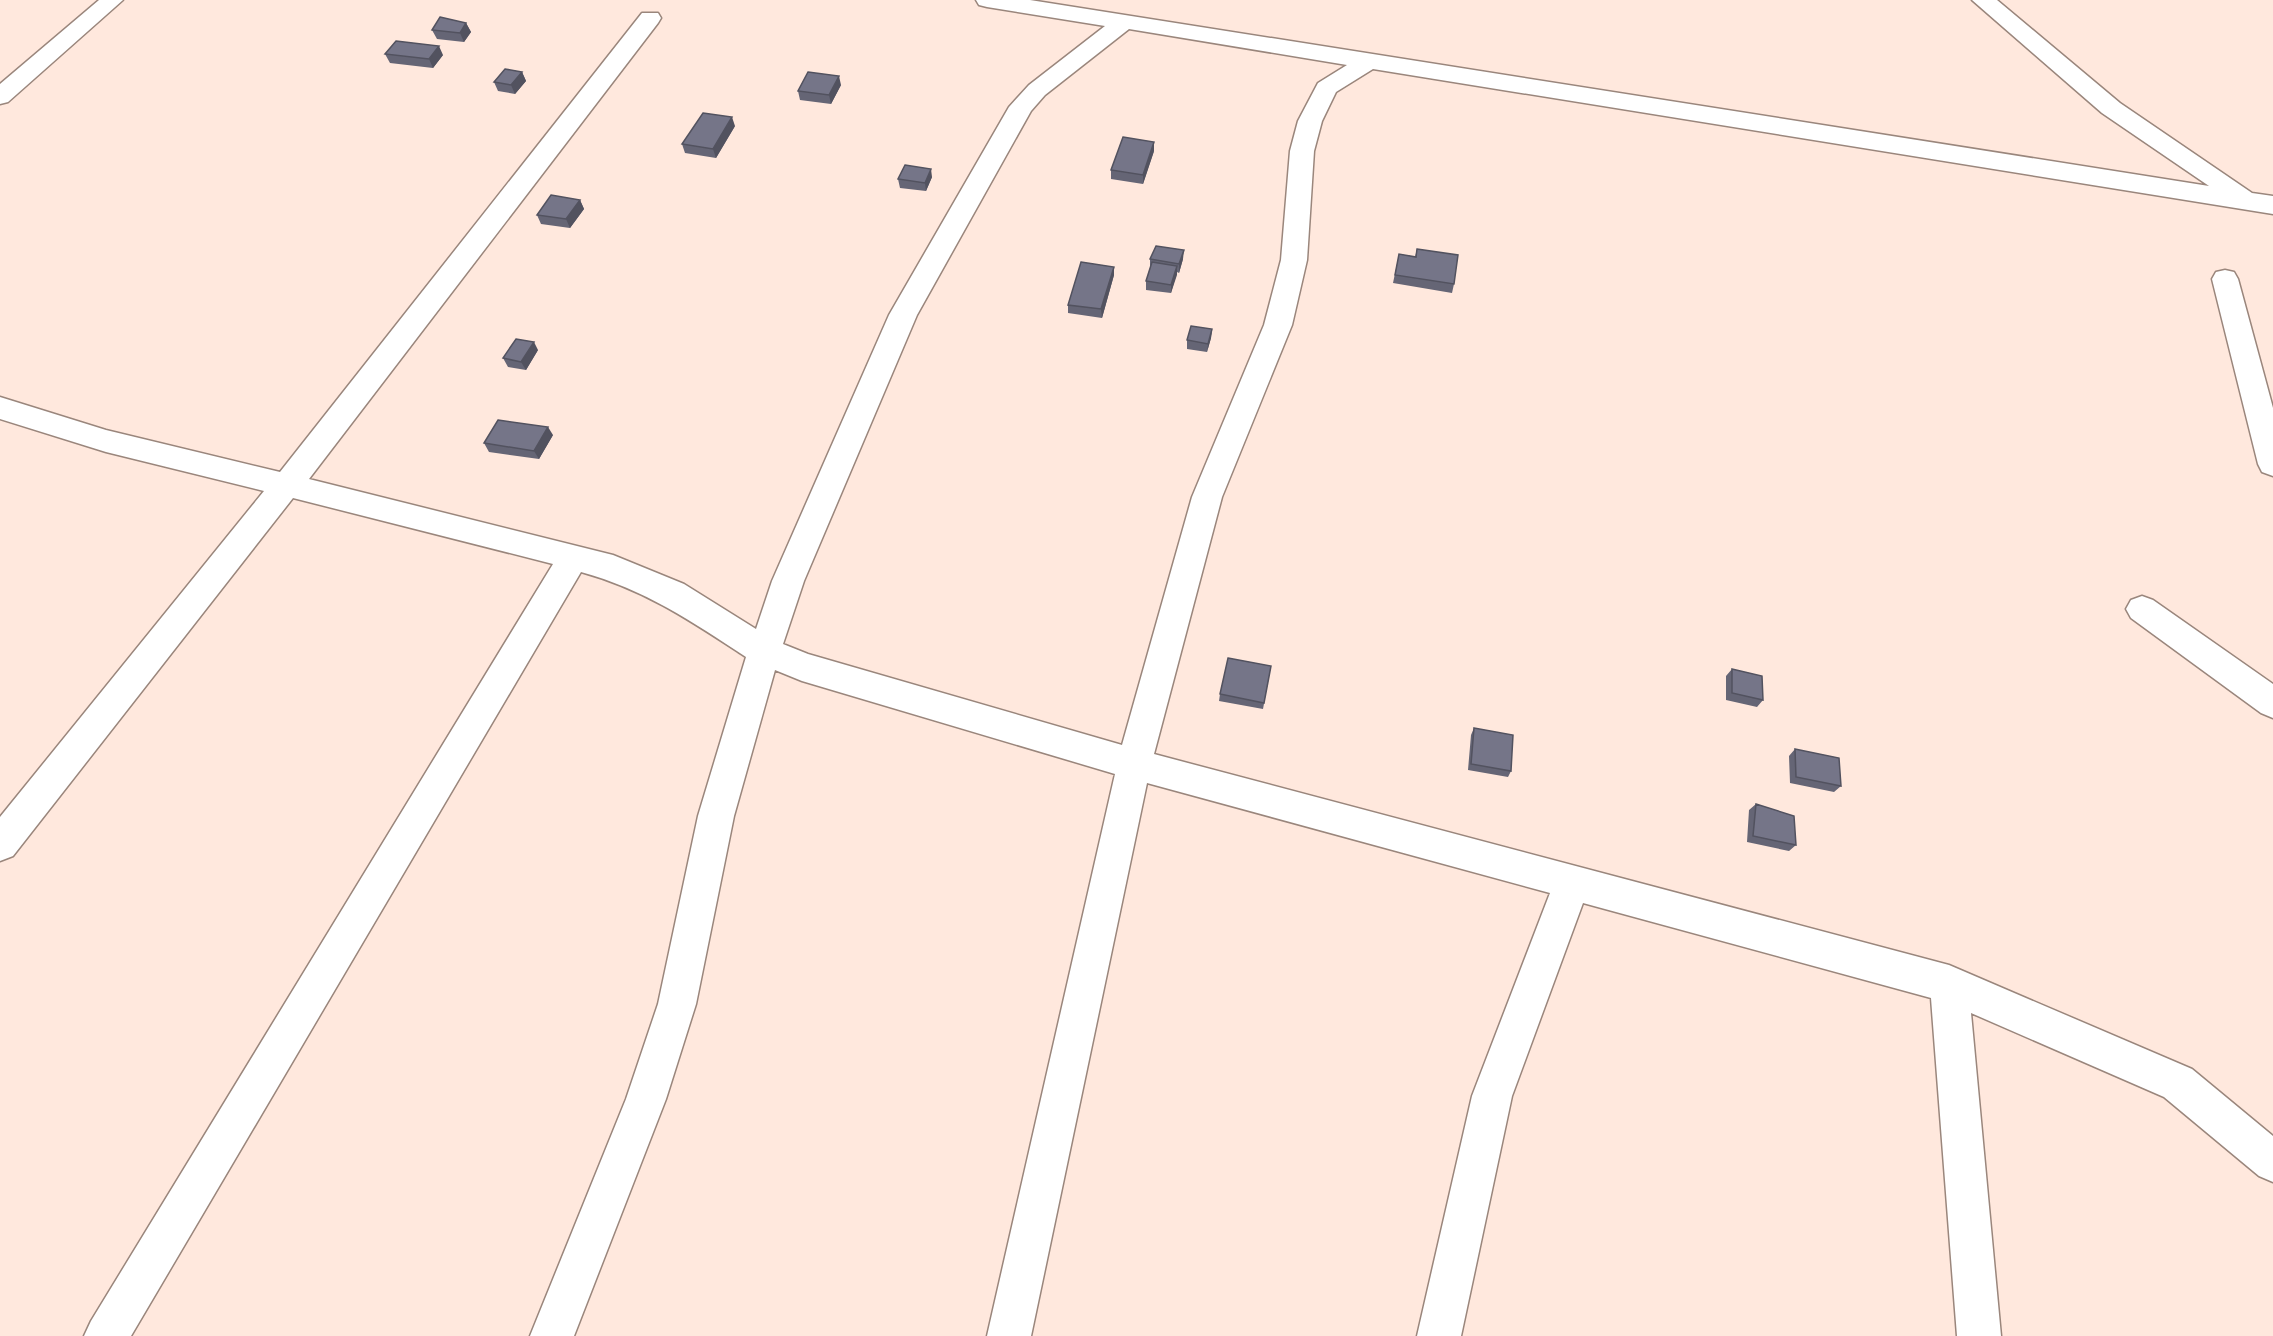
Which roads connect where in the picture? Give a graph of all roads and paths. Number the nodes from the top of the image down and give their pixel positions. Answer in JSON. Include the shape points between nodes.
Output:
{"nodes":[{"id":1,"x":112,"y":0,"type":"edge"},
{"id":2,"x":987,"y":0,"type":"edge"},
{"id":3,"x":1983,"y":0,"type":"edge"},
{"id":4,"x":650,"y":18,"type":"dead end"},
{"id":5,"x":1124,"y":22,"type":"junction"},
{"id":6,"x":1370,"y":61,"type":"junction"},
{"id":7,"x":0,"y":97,"type":"edge"},
{"id":8,"x":2249,"y":201,"type":"junction"},
{"id":9,"x":2273,"y":205,"type":"edge"},
{"id":10,"x":2225,"y":279,"type":"dead end"},
{"id":11,"x":0,"y":408,"type":"edge"},
{"id":12,"x":2273,"y":464,"type":"edge"},
{"id":13,"x":286,"y":486,"type":"junction"},
{"id":14,"x":574,"y":557,"type":"junction"},
{"id":15,"x":2142,"y":609,"type":"dead end"},
{"id":16,"x":764,"y":651,"type":"junction"},
{"id":17,"x":2273,"y":703,"type":"edge"},
{"id":18,"x":1134,"y":764,"type":"junction"},
{"id":19,"x":0,"y":844,"type":"edge"},
{"id":20,"x":1572,"y":883,"type":"junction"},
{"id":21,"x":1949,"y":984,"type":"junction"},
{"id":22,"x":2273,"y":1162,"type":"edge"},
{"id":23,"x":106,"y":1336,"type":"edge"},
{"id":24,"x":552,"y":1336,"type":"edge"},
{"id":25,"x":1009,"y":1336,"type":"edge"},
{"id":26,"x":1439,"y":1336,"type":"edge"},
{"id":27,"x":1979,"y":1336,"type":"edge"}],
"edges":[{"from":1,"to":7,"type":"street"},
{"from":2,"to":5,"type":"street"},
{"from":3,"to":8,"type":"street","via":[[2111,108]]},
{"from":4,"to":13,"type":"street"},
{"from":5,"to":6,"type":"street"},
{"from":5,"to":16,"type":"street","via":[[1037,90],[1009,125],[903,315],[788,581]]},
{"from":6,"to":8,"type":"street"},
{"from":6,"to":18,"type":"street","via":[[1326,88],[1310,121],[1302,151],[1294,260],[1278,325],[1207,497]]},
{"from":8,"to":9,"type":"street"},
{"from":10,"to":12,"type":"street"},
{"from":11,"to":13,"type":"street","via":[[106,441]]},
{"from":13,"to":14,"type":"street"},
{"from":13,"to":19,"type":"street"},
{"from":14,"to":16,"type":"street","via":[[613,568],[672,593]]},
{"from":14,"to":23,"type":"street"},
{"from":15,"to":17,"type":"street"},
{"from":16,"to":18,"type":"street","via":[[802,668]]},
{"from":16,"to":24,"type":"street","via":[[716,816],[676,1004],[646,1099]]},
{"from":18,"to":20,"type":"street"},
{"from":18,"to":25,"type":"street"},
{"from":20,"to":21,"type":"street"},
{"from":20,"to":26,"type":"street","via":[[1492,1096]]},
{"from":21,"to":22,"type":"street","via":[[2178,1083]]},
{"from":21,"to":27,"type":"street"}]}
